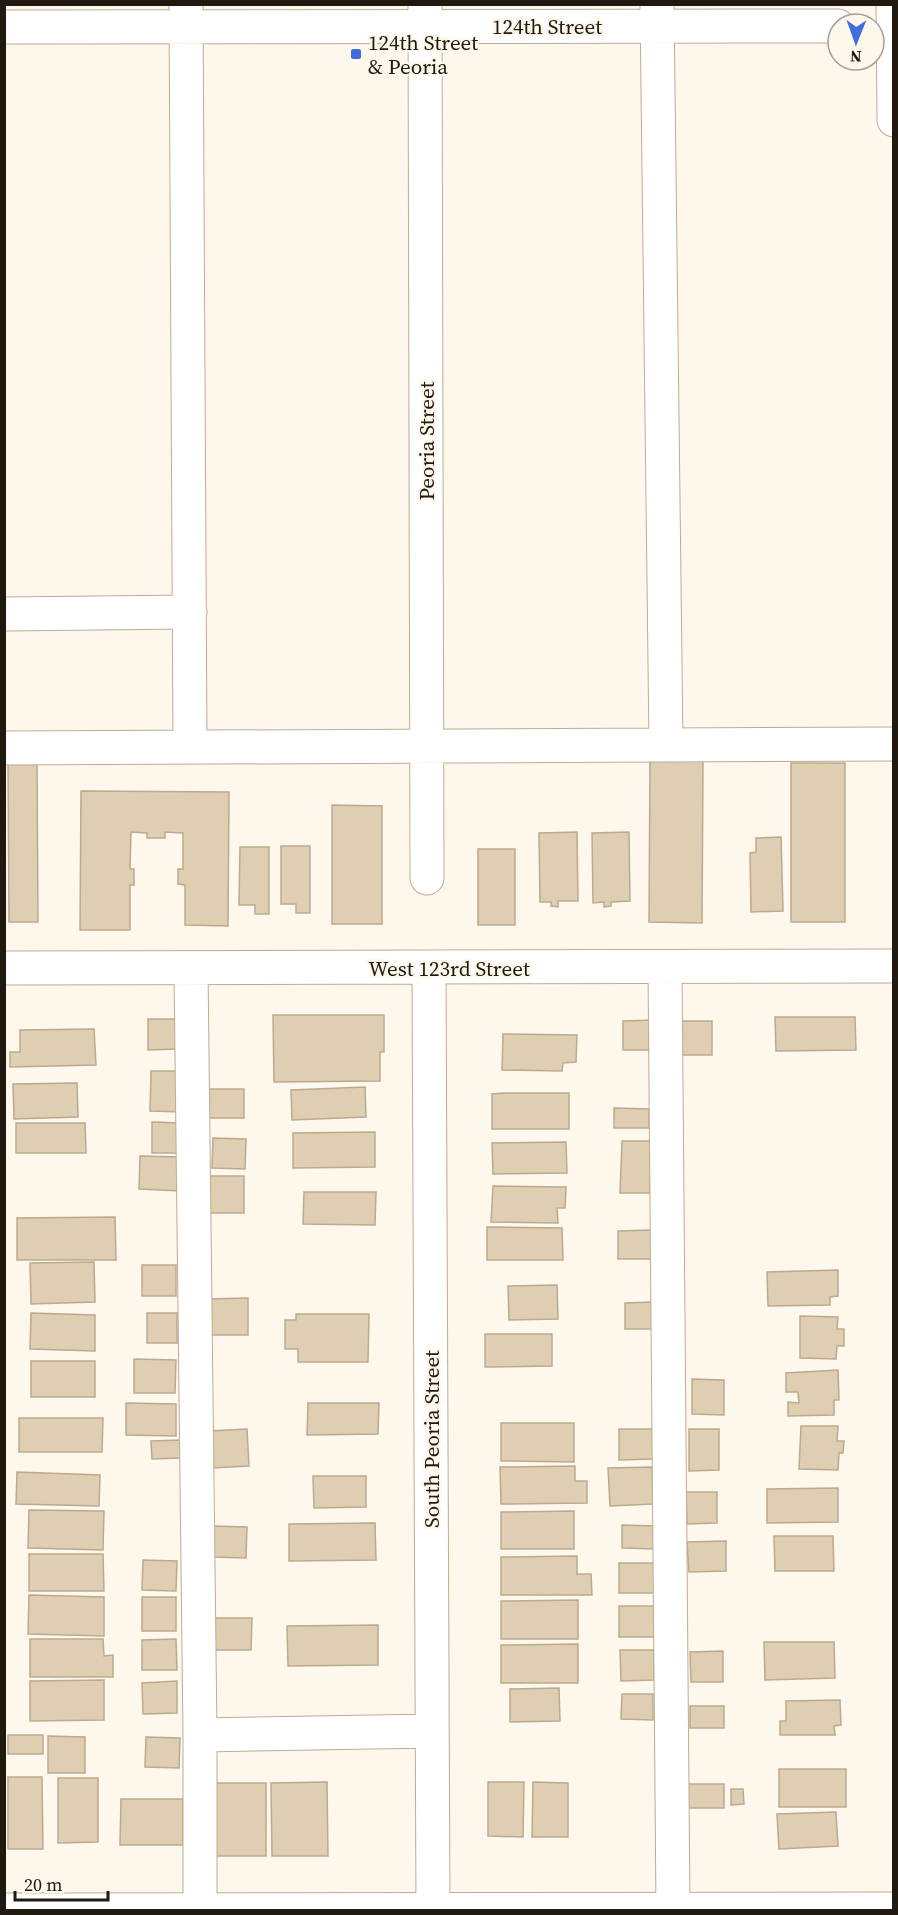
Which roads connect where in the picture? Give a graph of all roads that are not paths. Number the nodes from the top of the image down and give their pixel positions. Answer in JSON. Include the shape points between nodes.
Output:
{"nodes":[{"id":1,"x":893,"y":4,"type":"edge"},
{"id":2,"x":657,"y":15,"type":"edge"},
{"id":3,"x":186,"y":16,"type":"edge"},
{"id":4,"x":425,"y":16,"type":"edge"},
{"id":5,"x":826,"y":25,"type":"edge"},
{"id":6,"x":893,"y":26,"type":"edge"},
{"id":7,"x":4,"y":27,"type":"edge"},
{"id":8,"x":894,"y":120,"type":"edge"},
{"id":9,"x":190,"y":612,"type":"junction"},
{"id":10,"x":4,"y":614,"type":"edge"},
{"id":11,"x":894,"y":744,"type":"edge"},
{"id":12,"x":666,"y":745,"type":"junction"},
{"id":13,"x":426,"y":746,"type":"junction"},
{"id":14,"x":190,"y":747,"type":"junction"},
{"id":15,"x":4,"y":748,"type":"edge"},
{"id":16,"x":427,"y":878,"type":"dead end"},
{"id":17,"x":894,"y":966,"type":"edge"},
{"id":18,"x":665,"y":967,"type":"junction"},
{"id":19,"x":4,"y":968,"type":"edge"},
{"id":20,"x":429,"y":968,"type":"junction"},
{"id":21,"x":191,"y":969,"type":"junction"},
{"id":22,"x":432,"y":1731,"type":"junction"},
{"id":23,"x":200,"y":1736,"type":"junction"},
{"id":24,"x":673,"y":1909,"type":"edge"},
{"id":25,"x":894,"y":1909,"type":"edge"},
{"id":26,"x":200,"y":1910,"type":"edge"},
{"id":27,"x":433,"y":1910,"type":"edge"},
{"id":28,"x":4,"y":1911,"type":"edge"}],
"edges":[{"from":1,"to":6,"type":"street"},
{"from":2,"to":4,"type":"street","name":"124th Street"},
{"from":2,"to":5,"type":"street","name":"124th Street"},
{"from":2,"to":12,"type":"street"},
{"from":3,"to":4,"type":"street","name":"124th Street"},
{"from":3,"to":7,"type":"street","name":"124th Street"},
{"from":3,"to":9,"type":"street"},
{"from":4,"to":13,"type":"street","name":"Peoria Street"},
{"from":6,"to":8,"type":"street"},
{"from":9,"to":10,"type":"street"},
{"from":9,"to":14,"type":"street"},
{"from":11,"to":12,"type":"street"},
{"from":12,"to":13,"type":"street"},
{"from":13,"to":14,"type":"street"},
{"from":13,"to":16,"type":"street","name":"Peoria Street"},
{"from":14,"to":15,"type":"street"},
{"from":17,"to":18,"type":"street","name":"West 123rd Street"},
{"from":18,"to":20,"type":"street","name":"West 123rd Street"},
{"from":18,"to":24,"type":"street"},
{"from":19,"to":21,"type":"street","name":"West 123rd Street"},
{"from":20,"to":21,"type":"street","name":"West 123rd Street"},
{"from":20,"to":22,"type":"street","name":"South Peoria Street"},
{"from":21,"to":23,"type":"street"},
{"from":22,"to":23,"type":"street"},
{"from":22,"to":27,"type":"street","name":"South Peoria Street"},
{"from":23,"to":26,"type":"street"},
{"from":24,"to":25,"type":"street"},
{"from":24,"to":27,"type":"street"},
{"from":26,"to":27,"type":"street"},
{"from":26,"to":28,"type":"street"}]}
